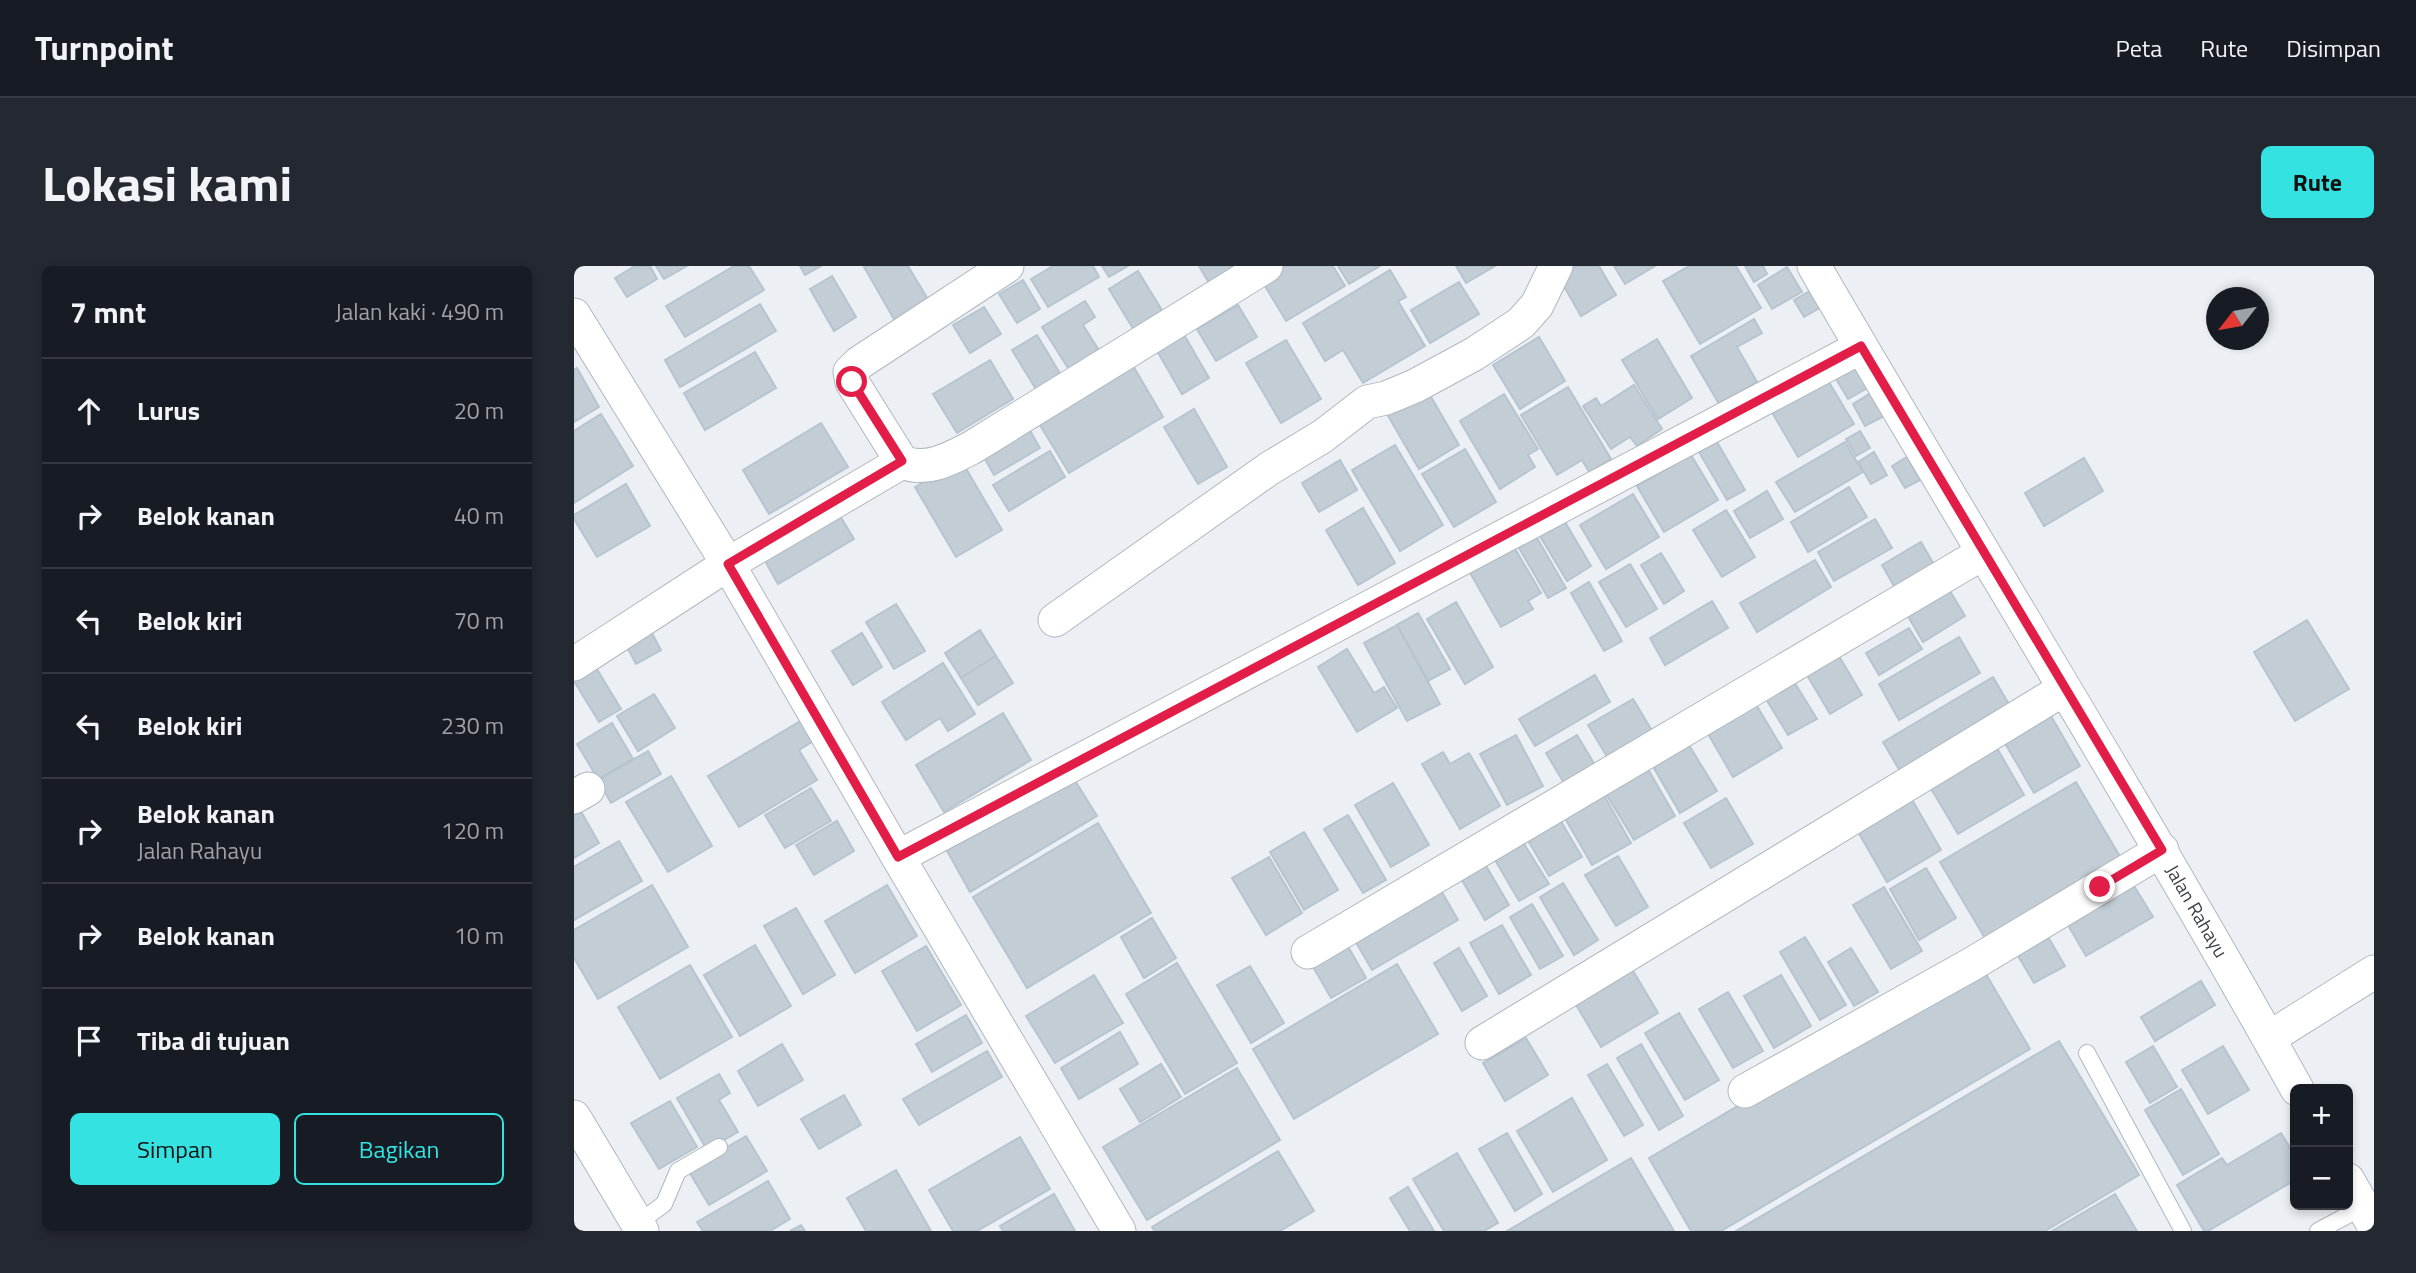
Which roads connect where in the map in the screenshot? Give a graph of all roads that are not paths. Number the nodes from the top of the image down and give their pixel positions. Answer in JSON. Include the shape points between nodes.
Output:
{"nodes":[{"id":1,"x":1007,"y":266,"type":"edge"},
{"id":2,"x":1266,"y":266,"type":"edge"},
{"id":3,"x":1556,"y":266,"type":"edge"},
{"id":4,"x":1814,"y":266,"type":"edge"},
{"id":5,"x":574,"y":315,"type":"edge"},
{"id":6,"x":1861,"y":346,"type":"junction"},
{"id":7,"x":902,"y":461,"type":"junction"},
{"id":8,"x":1983,"y":553,"type":"junction"},
{"id":9,"x":728,"y":564,"type":"junction"},
{"id":10,"x":1055,"y":621,"type":"dead end"},
{"id":11,"x":574,"y":664,"type":"edge"},
{"id":12,"x":2064,"y":689,"type":"junction"},
{"id":13,"x":2162,"y":850,"type":"junction"},
{"id":14,"x":898,"y":857,"type":"junction"},
{"id":15,"x":1308,"y":952,"type":"dead end"},
{"id":16,"x":2374,"y":972,"type":"edge"},
{"id":17,"x":2269,"y":1038,"type":"junction"},
{"id":18,"x":1482,"y":1043,"type":"dead end"},
{"id":19,"x":2087,"y":1053,"type":"dead end"},
{"id":20,"x":2294,"y":1084,"type":"edge"},
{"id":21,"x":1745,"y":1091,"type":"dead end"},
{"id":22,"x":574,"y":1117,"type":"edge"},
{"id":23,"x":719,"y":1147,"type":"dead end"},
{"id":24,"x":2362,"y":1205,"type":"edge"},
{"id":25,"x":640,"y":1227,"type":"edge"},
{"id":26,"x":1119,"y":1231,"type":"edge"},
{"id":27,"x":2182,"y":1231,"type":"edge"},
{"id":28,"x":2318,"y":1231,"type":"edge"}],
"edges":[{"from":1,"to":7,"type":"street","via":[[850,372]]},
{"from":2,"to":7,"type":"street","via":[[971,448],[930,465]]},
{"from":3,"to":10,"type":"street","via":[[1537,305],[1521,323],[1415,386],[1367,402]]},
{"from":4,"to":6,"type":"street","name":"Jalan Rahayu"},
{"from":5,"to":9,"type":"street"},
{"from":6,"to":8,"type":"street","name":"Jalan Rahayu"},
{"from":6,"to":14,"type":"street"},
{"from":7,"to":9,"type":"street"},
{"from":8,"to":12,"type":"street","name":"Jalan Rahayu"},
{"from":8,"to":15,"type":"street"},
{"from":9,"to":11,"type":"street"},
{"from":9,"to":14,"type":"street"},
{"from":12,"to":13,"type":"street","name":"Jalan Rahayu"},
{"from":12,"to":18,"type":"street"},
{"from":13,"to":17,"type":"street","name":"Jalan Rahayu"},
{"from":13,"to":21,"type":"street","via":[[1996,950]]},
{"from":14,"to":26,"type":"street"},
{"from":16,"to":17,"type":"street"},
{"from":17,"to":20,"type":"street","name":"Jalan Rahayu"},
{"from":19,"to":27,"type":"lane"},
{"from":22,"to":25,"type":"street"},
{"from":23,"to":25,"type":"lane","via":[[678,1171],[664,1204]]},
{"from":24,"to":28,"type":"lane"}]}
